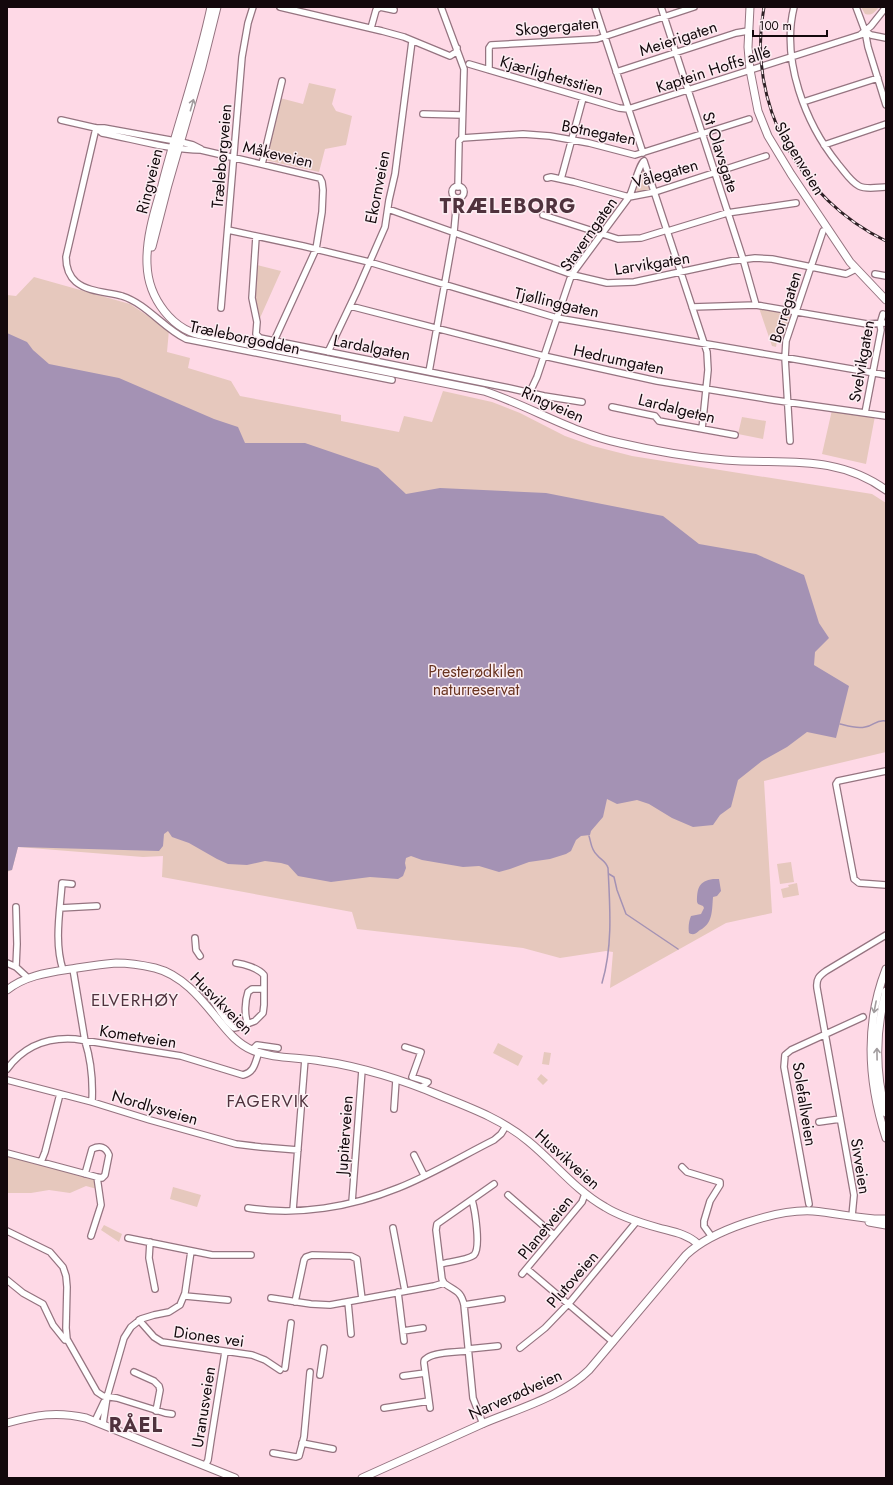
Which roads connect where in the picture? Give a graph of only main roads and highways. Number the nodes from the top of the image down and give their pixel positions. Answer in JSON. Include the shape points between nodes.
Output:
{"nodes":[{"id":1,"x":211,"y":7,"type":"edge"},
{"id":2,"x":217,"y":7,"type":"edge"},
{"id":3,"x":750,"y":7,"type":"edge"},
{"id":4,"x":176,"y":144,"type":"junction"},
{"id":5,"x":886,"y":300,"type":"edge"},
{"id":6,"x":886,"y":490,"type":"edge"},
{"id":7,"x":886,"y":969,"type":"edge"},
{"id":8,"x":7,"y":990,"type":"edge"},
{"id":9,"x":886,"y":991,"type":"edge"},
{"id":10,"x":886,"y":1113,"type":"edge"},
{"id":11,"x":886,"y":1138,"type":"edge"},
{"id":12,"x":854,"y":1217,"type":"junction"},
{"id":13,"x":886,"y":1219,"type":"edge"},
{"id":14,"x":886,"y":1225,"type":"edge"},
{"id":15,"x":698,"y":1244,"type":"junction"},
{"id":16,"x":7,"y":1423,"type":"edge"},
{"id":17,"x":370,"y":1476,"type":"edge"},
{"id":18,"x":235,"y":1478,"type":"edge"},
{"id":19,"x":362,"y":1478,"type":"edge"}],
"edges":[{"from":1,"to":4,"type":"main road","name":"Ringveien"},
{"from":4,"to":2,"type":"main road","name":"Ringveien","one_way":true,"via":[[202,67]]},
{"from":3,"to":5,"type":"main road","name":"Slagenveien","via":[[750,70],[758,110],[768,136],[856,269]]},
{"from":4,"to":6,"type":"main road","name":"Ringveien","via":[[150,236],[147,254],[148,276],[163,310],[193,333],[484,391],[520,404],[566,426],[621,444],[724,460],[822,464],[854,472]]},
{"from":7,"to":11,"type":"main road","one_way":true,"via":[[873,1016],[870,1052],[875,1098]]},
{"from":8,"to":15,"type":"main road","name":"Husvikveien","via":[[28,978],[103,964],[154,968],[168,972],[187,985],[236,1040],[256,1051],[362,1070],[421,1088],[478,1112],[506,1126],[529,1142],[585,1194],[610,1210],[685,1235]]},
{"from":10,"to":9,"type":"main road","one_way":true,"via":[[880,1089],[877,1056]]},
{"from":12,"to":13,"type":"main road"},
{"from":12,"to":14,"type":"main road"},
{"from":12,"to":15,"type":"main road","name":"Narverødveien","via":[[813,1211],[777,1214],[712,1236]]},
{"from":15,"to":17,"type":"main road","name":"Narverødveien","via":[[589,1370],[571,1385],[483,1424],[435,1441]]},
{"from":16,"to":18,"type":"main road","via":[[26,1418],[71,1414],[103,1424]]},
{"from":17,"to":19,"type":"main road","name":"Narverødveien"}]}
